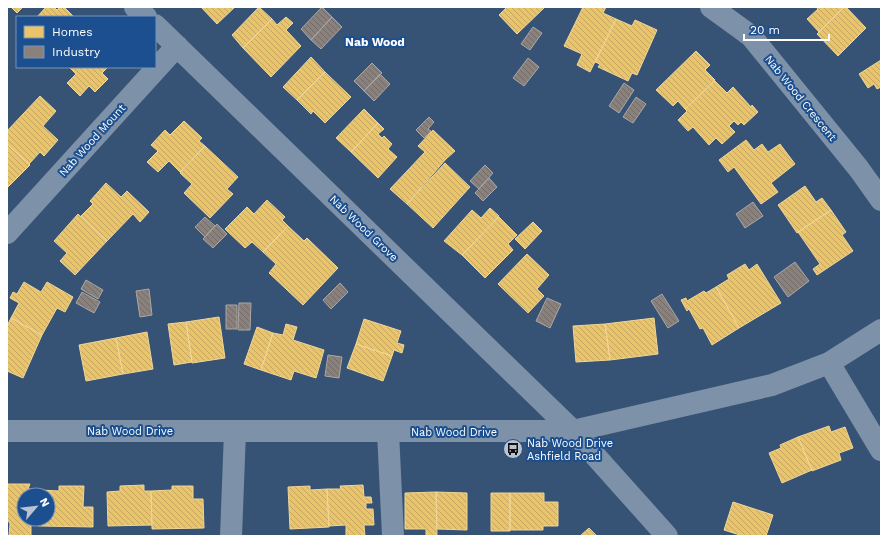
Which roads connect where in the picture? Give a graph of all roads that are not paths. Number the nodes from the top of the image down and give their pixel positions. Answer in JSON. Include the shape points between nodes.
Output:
{"nodes":[{"id":1,"x":135,"y":7,"type":"edge"},
{"id":2,"x":711,"y":7,"type":"edge"},
{"id":3,"x":145,"y":16,"type":"edge"},
{"id":4,"x":156,"y":26,"type":"edge"},
{"id":5,"x":177,"y":46,"type":"junction"},
{"id":6,"x":881,"y":200,"type":"edge"},
{"id":7,"x":7,"y":234,"type":"edge"},
{"id":8,"x":881,"y":330,"type":"edge"},
{"id":9,"x":829,"y":363,"type":"junction"},
{"id":10,"x":7,"y":431,"type":"edge"},
{"id":11,"x":573,"y":431,"type":"junction"},
{"id":12,"x":235,"y":432,"type":"junction"},
{"id":13,"x":388,"y":432,"type":"junction"},
{"id":14,"x":881,"y":450,"type":"edge"},
{"id":15,"x":231,"y":536,"type":"edge"},
{"id":16,"x":393,"y":536,"type":"edge"},
{"id":17,"x":667,"y":536,"type":"edge"}],
"edges":[{"from":1,"to":3,"type":"street"},
{"from":2,"to":6,"type":"street","name":"Nab Wood Crescent","via":[[751,36],[859,169]]},
{"from":4,"to":5,"type":"street","name":"Nab Wood Grove"},
{"from":5,"to":7,"type":"street","name":"Nab Wood Mount"},
{"from":5,"to":11,"type":"street","name":"Nab Wood Grove"},
{"from":8,"to":9,"type":"street","name":"Nab Wood Drive"},
{"from":9,"to":11,"type":"street","name":"Nab Wood Drive","via":[[772,385]]},
{"from":9,"to":14,"type":"street"},
{"from":10,"to":12,"type":"street","name":"Nab Wood Drive"},
{"from":11,"to":13,"type":"street","name":"Nab Wood Drive"},
{"from":11,"to":17,"type":"street","name":"Nab Wood Grove"},
{"from":12,"to":13,"type":"street","name":"Nab Wood Drive"},
{"from":12,"to":15,"type":"street"},
{"from":13,"to":16,"type":"street"}]}
